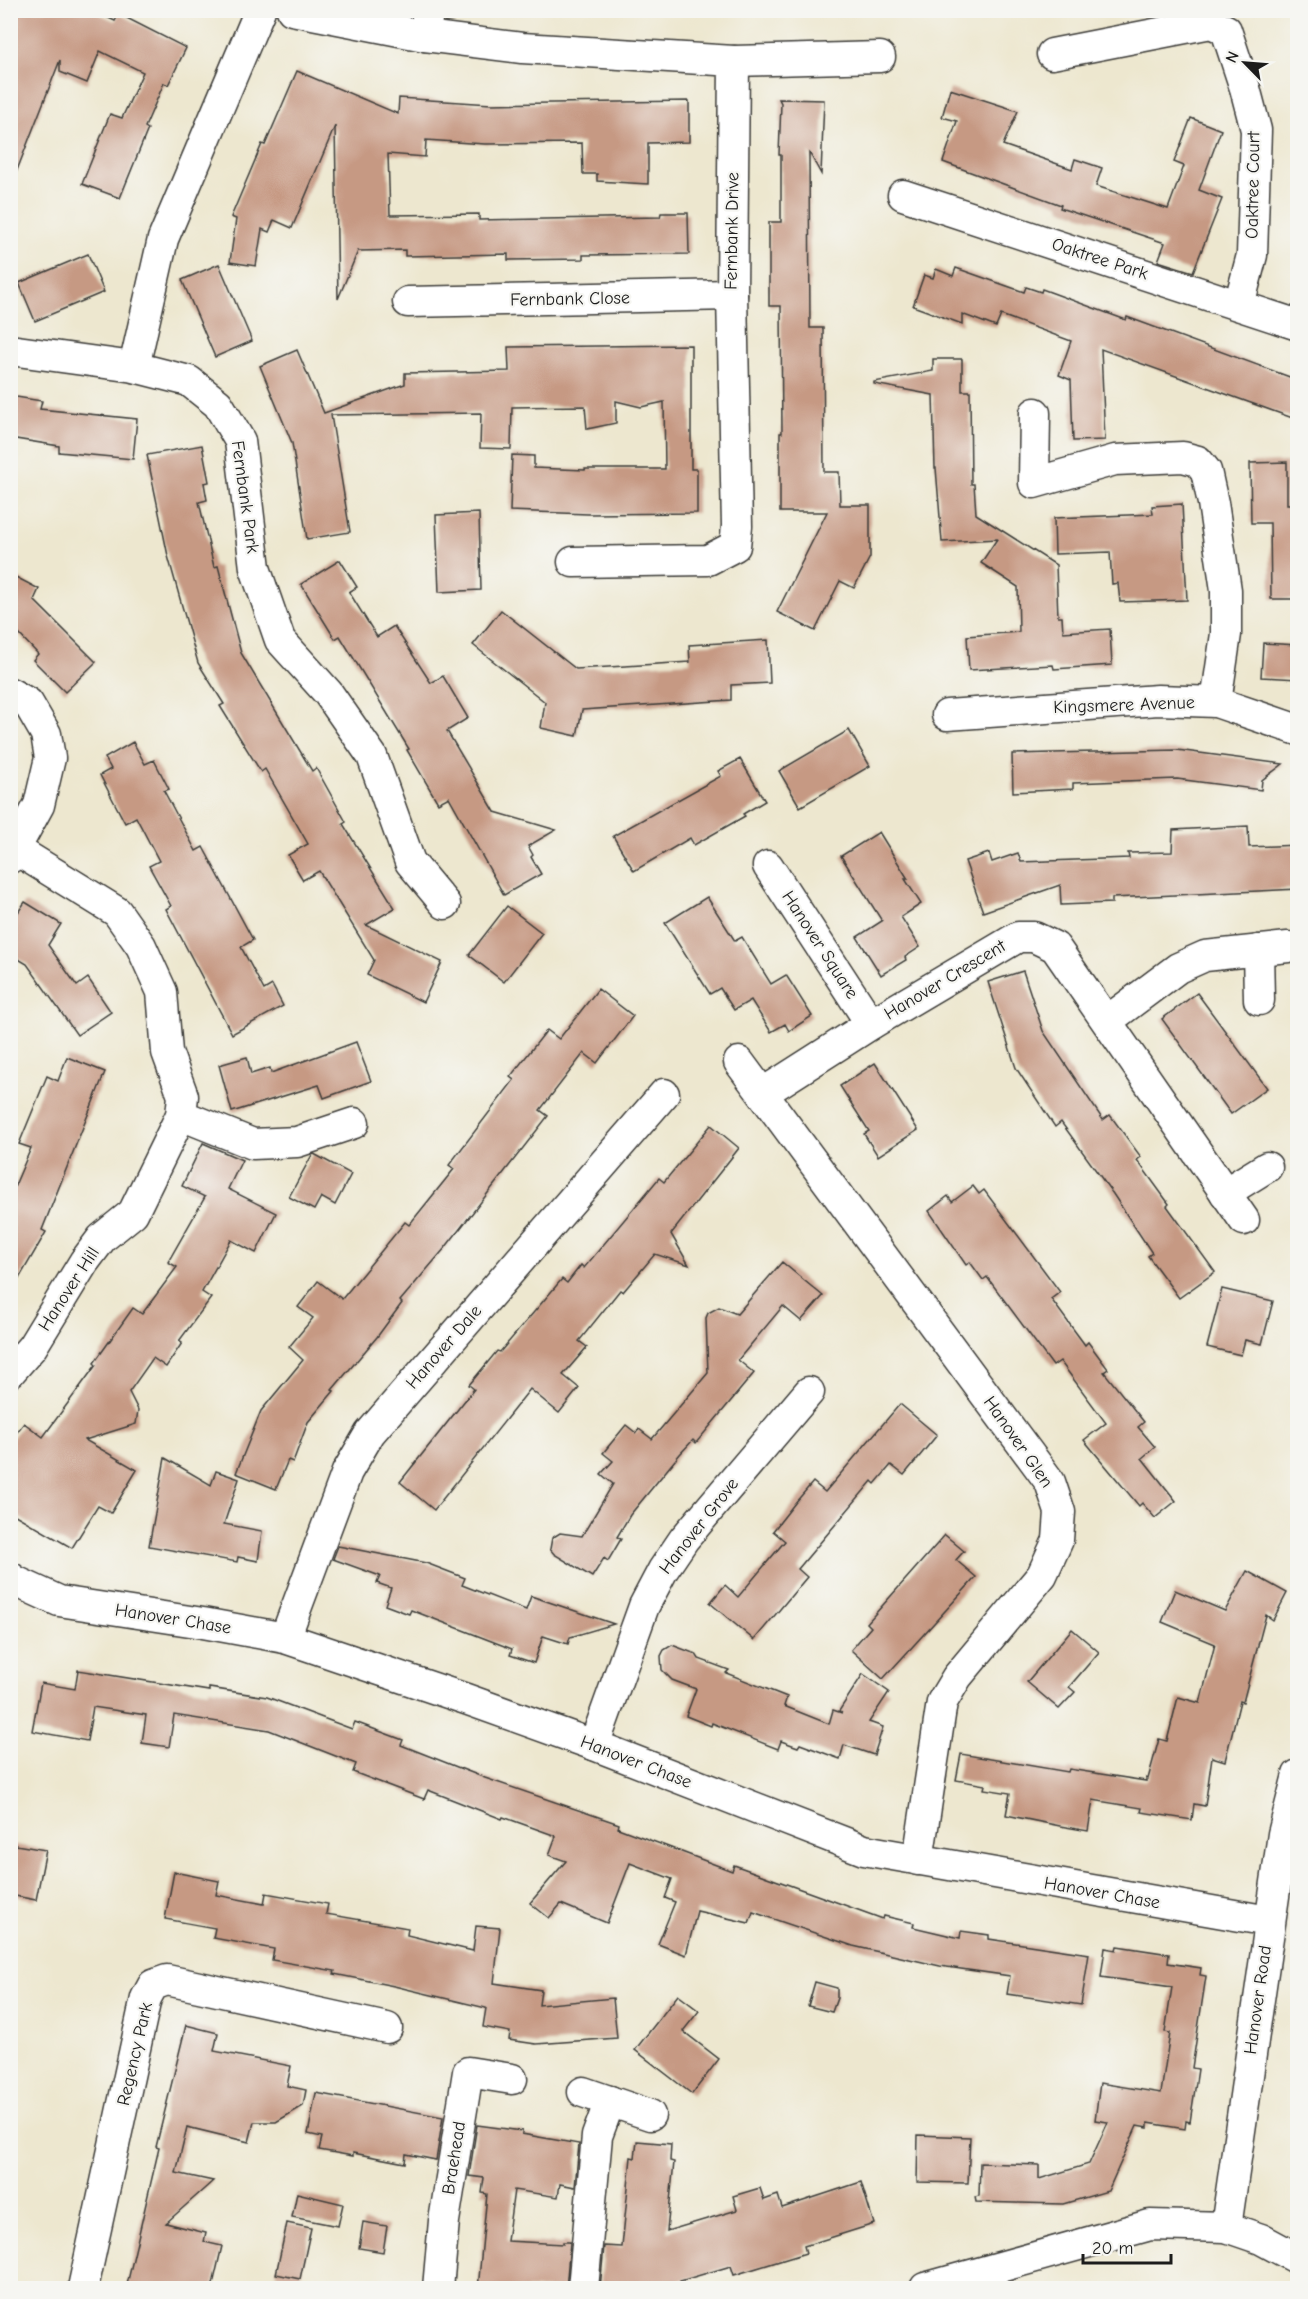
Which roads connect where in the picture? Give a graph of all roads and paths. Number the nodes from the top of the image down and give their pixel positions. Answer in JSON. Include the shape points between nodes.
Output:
{"nodes":[{"id":1,"x":260,"y":10,"type":"edge"},
{"id":2,"x":292,"y":10,"type":"edge"},
{"id":3,"x":427,"y":23,"type":"edge"},
{"id":4,"x":1053,"y":54,"type":"dead end"},
{"id":5,"x":879,"y":57,"type":"dead end"},
{"id":6,"x":734,"y":61,"type":"junction"},
{"id":7,"x":903,"y":195,"type":"dead end"},
{"id":8,"x":732,"y":295,"type":"junction"},
{"id":9,"x":408,"y":303,"type":"dead end"},
{"id":10,"x":1239,"y":305,"type":"junction"},
{"id":11,"x":1298,"y":325,"type":"edge"},
{"id":12,"x":10,"y":350,"type":"edge"},
{"id":13,"x":134,"y":367,"type":"junction"},
{"id":14,"x":1035,"y":413,"type":"dead end"},
{"id":15,"x":573,"y":562,"type":"dead end"},
{"id":16,"x":10,"y":693,"type":"edge"},
{"id":17,"x":1216,"y":702,"type":"junction"},
{"id":18,"x":947,"y":715,"type":"dead end"},
{"id":19,"x":1298,"y":730,"type":"edge"},
{"id":20,"x":13,"y":854,"type":"edge"},
{"id":21,"x":768,"y":866,"type":"dead end"},
{"id":22,"x":445,"y":904,"type":"dead end"},
{"id":23,"x":1288,"y":947,"type":"dead end"},
{"id":24,"x":1258,"y":950,"type":"junction"},
{"id":25,"x":1259,"y":1000,"type":"dead end"},
{"id":26,"x":1107,"y":1021,"type":"junction"},
{"id":27,"x":872,"y":1024,"type":"junction"},
{"id":28,"x":739,"y":1062,"type":"dead end"},
{"id":29,"x":763,"y":1093,"type":"junction"},
{"id":30,"x":664,"y":1094,"type":"dead end"},
{"id":31,"x":181,"y":1115,"type":"junction"},
{"id":32,"x":354,"y":1123,"type":"dead end"},
{"id":33,"x":1267,"y":1167,"type":"dead end"},
{"id":34,"x":1225,"y":1193,"type":"junction"},
{"id":35,"x":1244,"y":1220,"type":"dead end"},
{"id":36,"x":10,"y":1372,"type":"edge"},
{"id":37,"x":809,"y":1392,"type":"dead end"},
{"id":38,"x":10,"y":1577,"type":"edge"},
{"id":39,"x":285,"y":1638,"type":"junction"},
{"id":40,"x":594,"y":1745,"type":"junction"},
{"id":41,"x":1298,"y":1775,"type":"edge"},
{"id":42,"x":918,"y":1860,"type":"junction"},
{"id":43,"x":1269,"y":1921,"type":"junction"},
{"id":44,"x":387,"y":2028,"type":"dead end"},
{"id":45,"x":512,"y":2079,"type":"dead end"},
{"id":46,"x":650,"y":2115,"type":"dead end"},
{"id":47,"x":1226,"y":2227,"type":"junction"},
{"id":48,"x":1298,"y":2259,"type":"edge"},
{"id":49,"x":83,"y":2289,"type":"edge"},
{"id":50,"x":438,"y":2289,"type":"edge"},
{"id":51,"x":583,"y":2289,"type":"edge"},
{"id":52,"x":925,"y":2289,"type":"edge"}],
"edges":[{"from":1,"to":13,"type":"street","via":[[163,239]]},
{"from":2,"to":3,"type":"street"},
{"from":3,"to":6,"type":"street","via":[[522,48]]},
{"from":4,"to":10,"type":"street","name":"Oaktree Court","via":[[1211,23],[1226,30],[1256,130],[1252,255]]},
{"from":5,"to":6,"type":"street"},
{"from":6,"to":8,"type":"street","name":"Fernbank Drive"},
{"from":7,"to":10,"type":"street","name":"Oaktree Park"},
{"from":8,"to":9,"type":"street","name":"Fernbank Close"},
{"from":8,"to":15,"type":"street","name":"Fernbank Drive","via":[[735,546],[708,560]]},
{"from":10,"to":11,"type":"street","name":"Oaktree Park"},
{"from":12,"to":13,"type":"street","name":"Fernbank Park"},
{"from":13,"to":22,"type":"street","name":"Fernbank Park","via":[[189,381],[218,404],[240,441],[255,568],[280,640],[328,693],[372,756],[411,862]]},
{"from":14,"to":17,"type":"street","via":[[1034,483],[1115,460],[1183,457],[1198,461],[1206,471],[1226,590],[1226,634]]},
{"from":16,"to":20,"type":"street","name":"Hanover Hill","via":[[28,703],[46,734],[50,758],[39,805]]},
{"from":17,"to":18,"type":"street","name":"Kingsmere Avenue","via":[[1158,700]]},
{"from":17,"to":19,"type":"street","name":"Kingsmere Avenue"},
{"from":20,"to":31,"type":"street","name":"Hanover Hill","via":[[117,912],[141,946],[162,992],[167,1052],[183,1096]]},
{"from":21,"to":27,"type":"street","name":"Hanover Square"},
{"from":23,"to":24,"type":"street"},
{"from":24,"to":25,"type":"street"},
{"from":24,"to":26,"type":"street","via":[[1205,956],[1178,968]]},
{"from":26,"to":27,"type":"street","name":"Hanover Crescent","via":[[1055,947],[1034,937],[1018,937]]},
{"from":26,"to":34,"type":"street","name":"Hanover Crescent"},
{"from":27,"to":29,"type":"street","name":"Hanover Crescent"},
{"from":28,"to":29,"type":"street","name":"Hanover Glen"},
{"from":29,"to":42,"type":"street","name":"Hanover Glen","via":[[1050,1482],[1060,1512],[1058,1540],[1042,1575],[957,1677],[942,1702]]},
{"from":30,"to":39,"type":"street","name":"Hanover Dale","via":[[370,1433],[347,1472]]},
{"from":31,"to":32,"type":"street","via":[[253,1144],[297,1142]]},
{"from":31,"to":36,"type":"street","name":"Hanover Hill","via":[[133,1213],[102,1238],[32,1347]]},
{"from":33,"to":34,"type":"street"},
{"from":34,"to":35,"type":"street","name":"Hanover Crescent"},
{"from":37,"to":40,"type":"street","name":"Hanover Grove","via":[[684,1539],[663,1570],[644,1606]]},
{"from":38,"to":39,"type":"street","name":"Hanover Chase","via":[[59,1601]]},
{"from":39,"to":40,"type":"street","name":"Hanover Chase"},
{"from":40,"to":42,"type":"street","name":"Hanover Chase","via":[[864,1850]]},
{"from":41,"to":43,"type":"street","name":"Hanover Road","via":[[1283,1834]]},
{"from":42,"to":43,"type":"street","name":"Hanover Chase"},
{"from":43,"to":47,"type":"street","name":"Hanover Road"},
{"from":44,"to":49,"type":"street","name":"Regency Park","via":[[168,1980],[153,1985],[146,1998]]},
{"from":45,"to":50,"type":"street","name":"Braehead","via":[[468,2072],[444,2221]]},
{"from":46,"to":51,"type":"street","via":[[597,2096]]},
{"from":47,"to":48,"type":"street","via":[[1261,2239]]},
{"from":47,"to":52,"type":"street","via":[[1150,2225]]}]}
